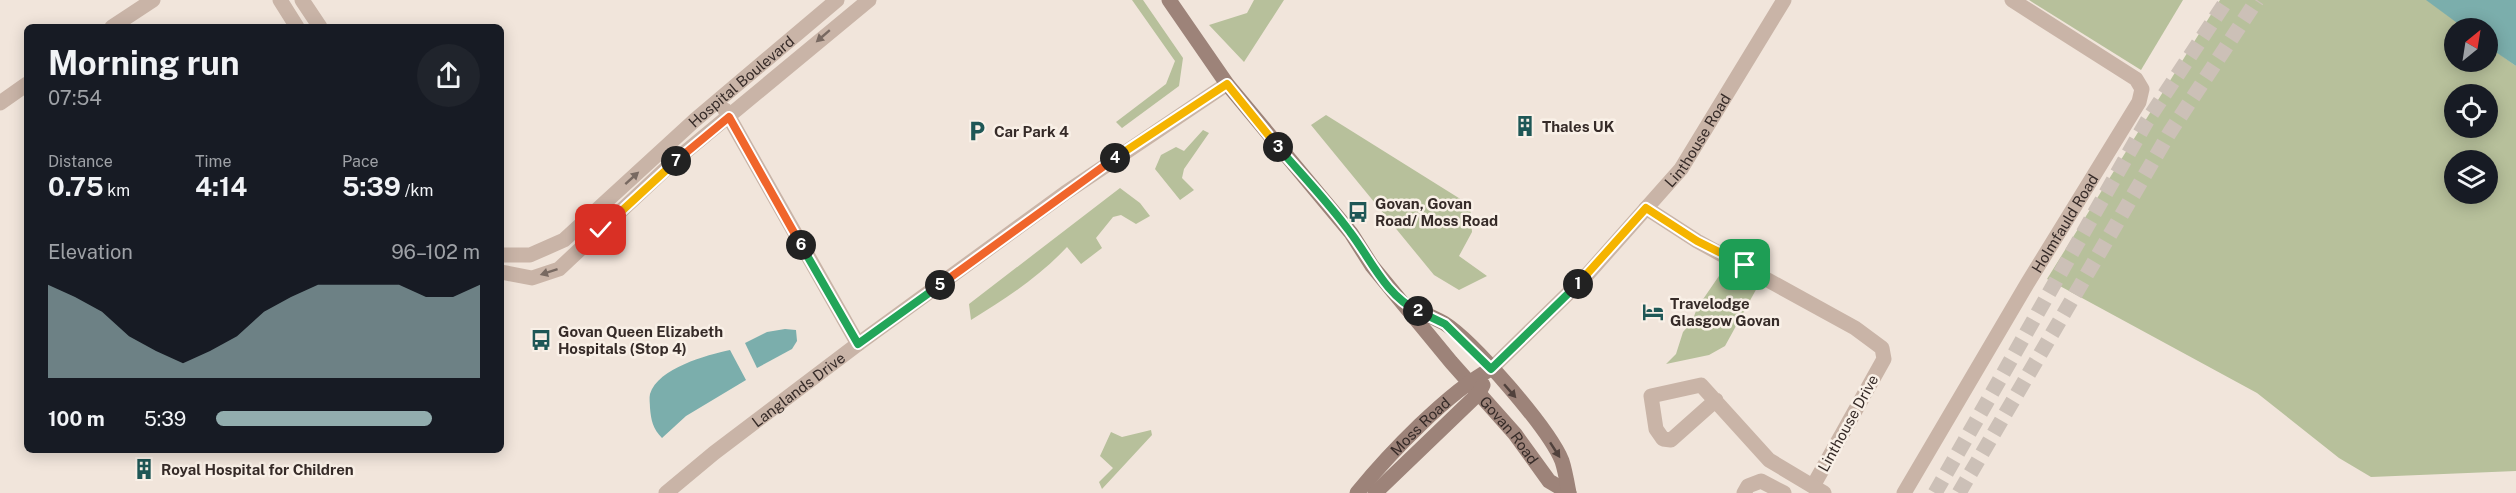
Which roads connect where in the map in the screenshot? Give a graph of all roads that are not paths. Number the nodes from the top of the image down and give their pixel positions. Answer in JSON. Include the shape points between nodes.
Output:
{"nodes":[{"id":1,"x":153,"y":0,"type":"edge"},
{"id":2,"x":280,"y":0,"type":"edge"},
{"id":3,"x":302,"y":0,"type":"edge"},
{"id":4,"x":837,"y":0,"type":"edge"},
{"id":5,"x":869,"y":0,"type":"edge"},
{"id":6,"x":1169,"y":0,"type":"edge"},
{"id":7,"x":1784,"y":0,"type":"edge"},
{"id":8,"x":2012,"y":0,"type":"edge"},
{"id":9,"x":117,"y":24,"type":"edge"},
{"id":10,"x":295,"y":24,"type":"edge"},
{"id":11,"x":318,"y":24,"type":"edge"},
{"id":12,"x":1227,"y":84,"type":"junction"},
{"id":13,"x":24,"y":86,"type":"edge"},
{"id":14,"x":718,"y":100,"type":"junction"},
{"id":15,"x":0,"y":103,"type":"edge"},
{"id":16,"x":729,"y":117,"type":"junction"},
{"id":17,"x":1646,"y":208,"type":"junction"},
{"id":18,"x":504,"y":255,"type":"edge"},
{"id":19,"x":504,"y":273,"type":"edge"},
{"id":20,"x":1406,"y":305,"type":"junction"},
{"id":21,"x":858,"y":344,"type":"junction"},
{"id":22,"x":1491,"y":369,"type":"junction"},
{"id":23,"x":1468,"y":381,"type":"junction"},
{"id":24,"x":1479,"y":393,"type":"junction"},
{"id":25,"x":1716,"y":400,"type":"dead end"},
{"id":26,"x":1818,"y":489,"type":"edge"},
{"id":27,"x":666,"y":493,"type":"edge"},
{"id":28,"x":1357,"y":493,"type":"edge"},
{"id":29,"x":1375,"y":493,"type":"edge"},
{"id":30,"x":1569,"y":493,"type":"edge"},
{"id":31,"x":1744,"y":493,"type":"edge"},
{"id":32,"x":1784,"y":493,"type":"edge"},
{"id":33,"x":1904,"y":493,"type":"edge"}],
"edges":[{"from":1,"to":9,"type":"street"},
{"from":2,"to":10,"type":"street"},
{"from":3,"to":11,"type":"street"},
{"from":4,"to":14,"type":"street","name":"Hospital Boulevard"},
{"from":5,"to":16,"type":"street","name":"Hospital Boulevard","one_way":true},
{"from":6,"to":12,"type":"street","name":"Govan Road"},
{"from":7,"to":17,"type":"street","name":"Linthouse Road","via":[[1681,169]]},
{"from":8,"to":33,"type":"street","name":"Holmfauld Road","via":[[2136,79],[2142,89],[2139,102]]},
{"from":12,"to":20,"type":"street","name":"Govan Road"},
{"from":12,"to":21,"type":"street","name":"Langlands Drive","via":[[1084,180]]},
{"from":13,"to":15,"type":"street"},
{"from":14,"to":16,"type":"street"},
{"from":18,"to":14,"type":"street","name":"Hospital Boulevard","one_way":true,"via":[[530,255],[564,240]]},
{"from":16,"to":19,"type":"street","name":"Hospital Boulevard","one_way":true,"via":[[672,163],[559,269],[532,278]]},
{"from":16,"to":21,"type":"street"},
{"from":17,"to":22,"type":"street","name":"Linthouse Road","via":[[1586,276]]},
{"from":17,"to":26,"type":"street","name":"Linthouse Drive","via":[[1697,241],[1855,328],[1882,348],[1884,359]]},
{"from":20,"to":22,"type":"street","via":[[1445,324]]},
{"from":20,"to":23,"type":"street","name":"Govan Road"},
{"from":21,"to":27,"type":"street","name":"Langlands Drive"},
{"from":22,"to":23,"type":"street","name":"Moss Road"},
{"from":22,"to":24,"type":"street"},
{"from":22,"to":30,"type":"street","one_way":true,"via":[[1562,460]]},
{"from":23,"to":24,"type":"street","name":"Govan Road"},
{"from":23,"to":28,"type":"street","name":"Moss Road"},
{"from":24,"to":29,"type":"street"},
{"from":24,"to":30,"type":"street","name":"Govan Road","via":[[1549,482]]},
{"from":25,"to":26,"type":"street","name":"Linthouse Drive","via":[[1769,460]]},
{"from":31,"to":32,"type":"street","via":[[1748,486],[1761,481]]}]}
